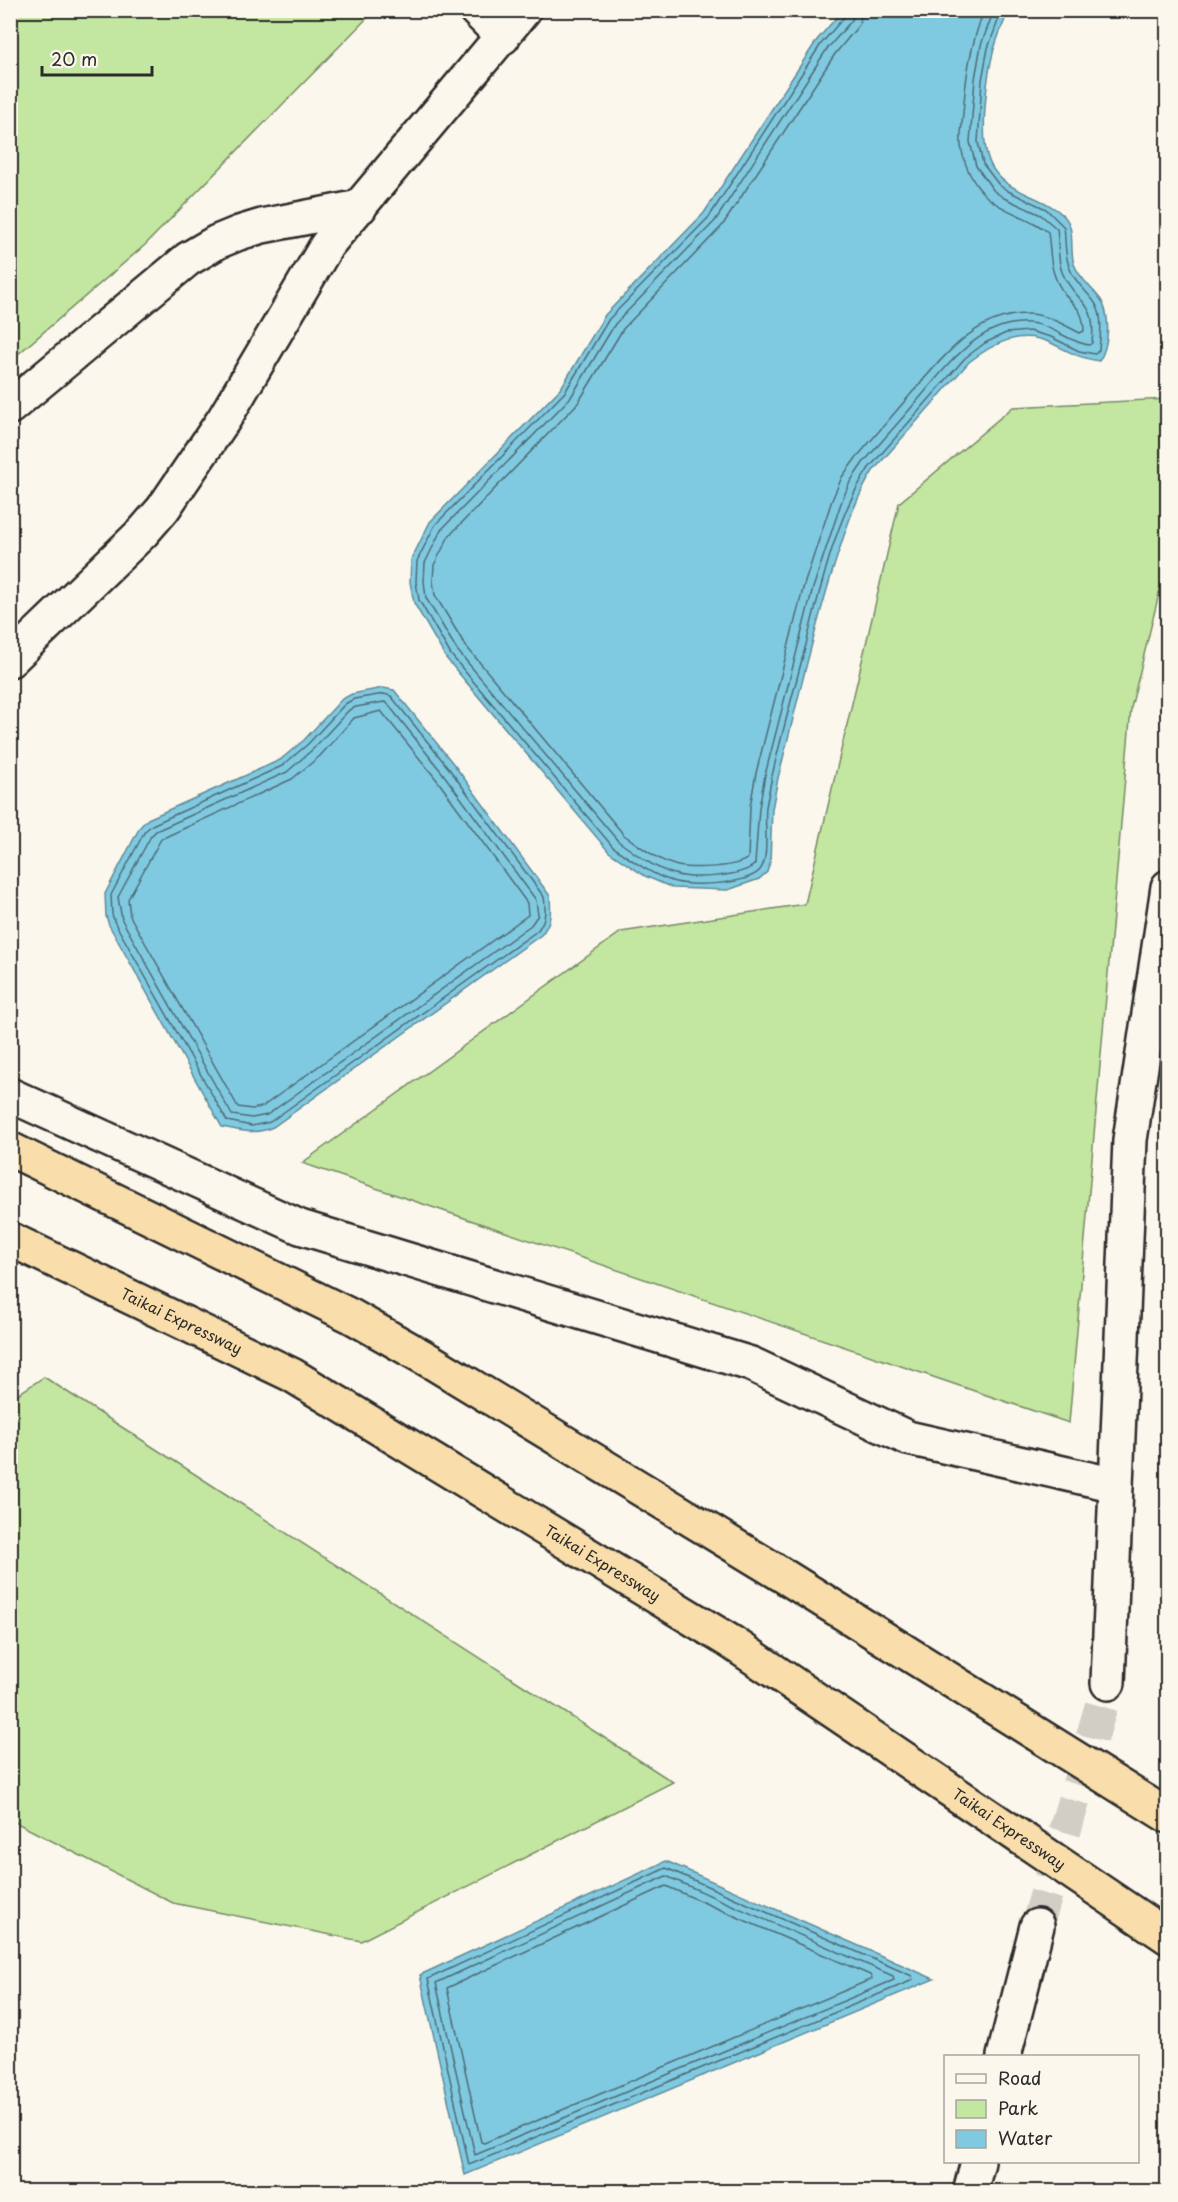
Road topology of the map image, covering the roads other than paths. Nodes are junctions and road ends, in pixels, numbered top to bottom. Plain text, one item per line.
1 (476, 10) edge
2 (524, 10) edge
3 (503, 37) junction
4 (360, 207) junction
5 (10, 406) edge
6 (10, 660) edge
7 (1167, 887) edge
8 (10, 1095) edge
9 (10, 1149) edge
10 (10, 1239) edge
11 (1116, 1485) junction
12 (1108, 1683) tunnel mouth
13 (1167, 1816) edge
14 (1037, 1926) tunnel mouth
15 (1167, 1936) edge
16 (1004, 2055) edge
17 (978, 2163) edge
18 (970, 2192) edge

1 - 3 street
2 - 3 street
3 - 4 street
4 - 5 street
4 - 6 street
7 - 11 street
8 - 11 street
9 - 13 highway
10 - 15 highway, Taikai Expressway
11 - 12 street
14 - 16 street
17 - 18 street

